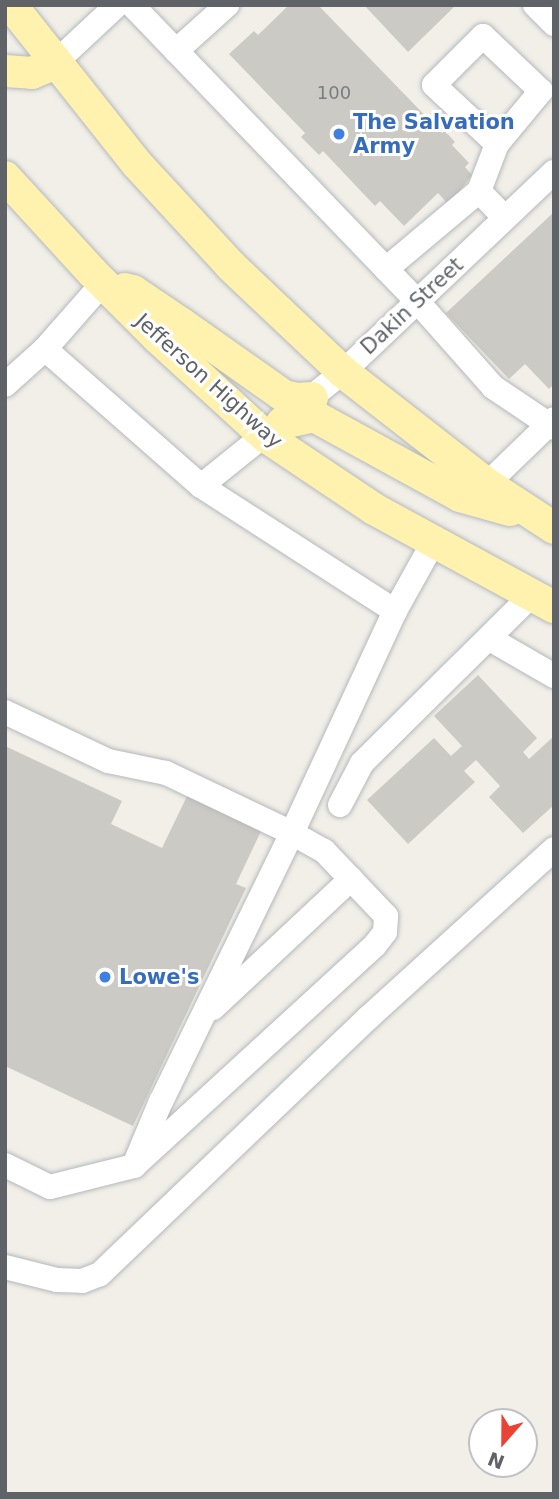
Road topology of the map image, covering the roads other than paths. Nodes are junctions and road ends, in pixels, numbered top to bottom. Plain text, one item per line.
1 (11, 5) edge
2 (117, 5) edge
3 (132, 5) edge
4 (227, 5) edge
5 (535, 5) edge
6 (554, 24) edge
7 (176, 51) junction
8 (55, 64) junction
9 (5, 71) edge
10 (497, 144) dead end
11 (554, 172) edge
12 (5, 177) edge
13 (479, 191) junction
14 (505, 218) junction
15 (386, 270) junction
16 (103, 283) junction
17 (417, 301) junction
18 (45, 349) junction
19 (343, 372) junction
20 (5, 385) edge
21 (312, 398) junction
22 (552, 424) edge
23 (274, 429) junction
24 (487, 484) junction
25 (201, 486) junction
26 (541, 521) edge
27 (433, 541) junction
28 (543, 601) edge
29 (395, 611) junction
30 (490, 639) junction
31 (554, 676) edge
32 (5, 712) edge
33 (340, 805) dead end
34 (292, 833) junction
35 (554, 849) edge
36 (351, 879) junction
37 (201, 1019) junction
38 (5, 1165) edge
39 (134, 1166) junction
40 (5, 1266) edge

1 - 8 main road
2 - 8 street
3 - 7 street
4 - 7 street
5 - 6 street
7 - 15 street
8 - 9 main road
8 - 19 main road
10 - 13 street
11 - 14 street, Dakin Street
12 - 16 main road, Jefferson Highway
13 - 14 street
13 - 15 street
14 - 17 street, Dakin Street
15 - 17 street
16 - 18 street
16 - 21 main road
16 - 23 main road, Jefferson Highway
17 - 19 street, Dakin Street
17 - 22 street
18 - 20 street
18 - 25 street
19 - 21 street, Dakin Street
19 - 24 main road
21 - 23 street, Dakin Street
22 - 24 street
23 - 25 street, Dakin Street
23 - 26 main road
23 - 27 main road, Jefferson Highway
24 - 26 main road
25 - 29 street
27 - 28 main road, Jefferson Highway
27 - 29 street
28 - 30 street
29 - 34 street
30 - 31 street
30 - 33 street
32 - 34 street
34 - 36 street
34 - 37 street
35 - 40 street
36 - 37 street
36 - 39 street
37 - 39 street
38 - 39 street

